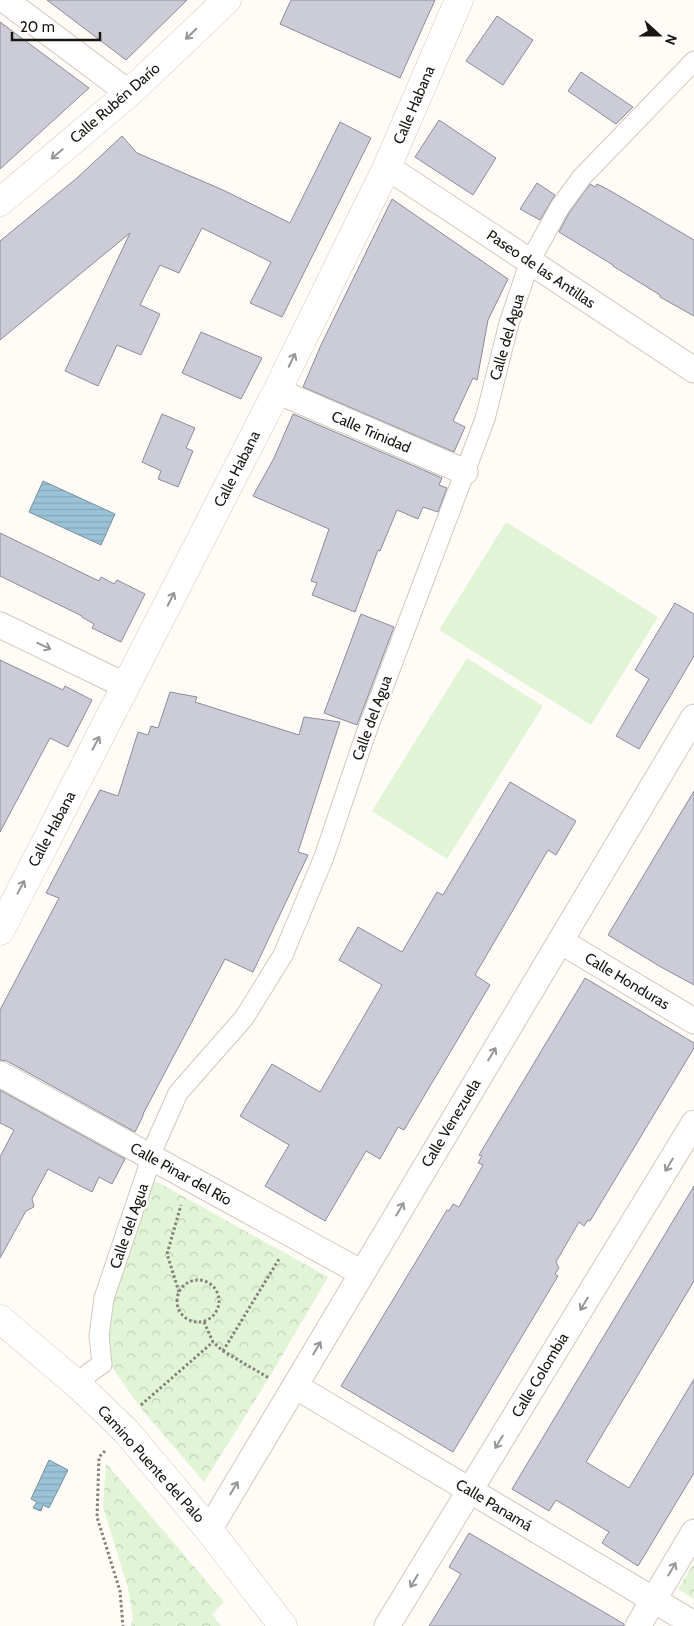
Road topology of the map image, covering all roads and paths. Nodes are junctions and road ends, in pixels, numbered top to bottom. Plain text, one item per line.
1 (5, 0) edge
2 (226, 0) edge
3 (459, 0) edge
4 (694, 62) edge
5 (129, 94) junction
6 (387, 167) junction
7 (0, 202) edge
8 (530, 261) junction
9 (694, 370) edge
10 (277, 391) junction
11 (465, 472) junction
12 (0, 625) edge
13 (126, 686) junction
14 (694, 717) edge
15 (0, 931) edge
16 (560, 941) junction
17 (694, 1021) edge
18 (0, 1074) edge
19 (694, 1124) edge
20 (150, 1156) junction
21 (183, 1197) dead end
22 (283, 1253) dead end
23 (362, 1273) junction
24 (179, 1292) junction
25 (0, 1319) edge
26 (204, 1322) junction
27 (213, 1342) junction
28 (223, 1350) junction
29 (269, 1378) dead end
30 (79, 1386) junction
31 (295, 1386) junction
32 (139, 1406) dead end
33 (126, 1431) junction
34 (469, 1490) junction
35 (209, 1530) junction
36 (694, 1532) edge
37 (654, 1600) junction
38 (694, 1624) edge
39 (124, 1626) edge
40 (283, 1626) edge
41 (386, 1626) edge
42 (638, 1626) edge

1 - 5 street
2 -> 5 street, Calle Rubén Darío
3 - 6 street, Calle Habana
4 - 8 street, Calle del Agua
5 -> 7 street, Calle Rubén Darío
6 - 8 street, Paseo de las Antillas
10 -> 6 street, Calle Habana
8 - 9 street, Paseo de las Antillas
8 - 11 street, Calle del Agua
10 - 11 street, Calle Trinidad
13 -> 10 street, Calle Habana
11 - 20 street, Calle del Agua
12 -> 13 street
15 -> 13 street, Calle Habana
14 - 16 street, Calle Venezuela
16 - 17 street, Calle Honduras
23 -> 16 street, Calle Venezuela
18 - 20 street, Calle Pinar del Río
19 -> 34 street, Calle Colombia
20 - 23 street, Calle Pinar del Río
20 - 30 street, Calle del Agua
21 - 24 path
22 - 28 path
31 -> 23 street, Calle Venezuela
24 - 26 path
24 - 26 path
25 - 30 street, Camino Puente del Palo
26 - 27 path
27 - 28 path
27 - 32 path
28 - 29 path
30 - 33 street, Camino Puente del Palo
31 - 34 street, Calle Panamá
35 -> 31 street, Calle Venezuela
33 - 35 street, Camino Puente del Palo
33 - 39 path
34 - 37 street, Calle Panamá
34 -> 41 street, Calle Colombia
35 - 40 street, Camino Puente del Palo
37 -> 36 street
37 - 38 street, Calle Panamá
37 - 42 street

